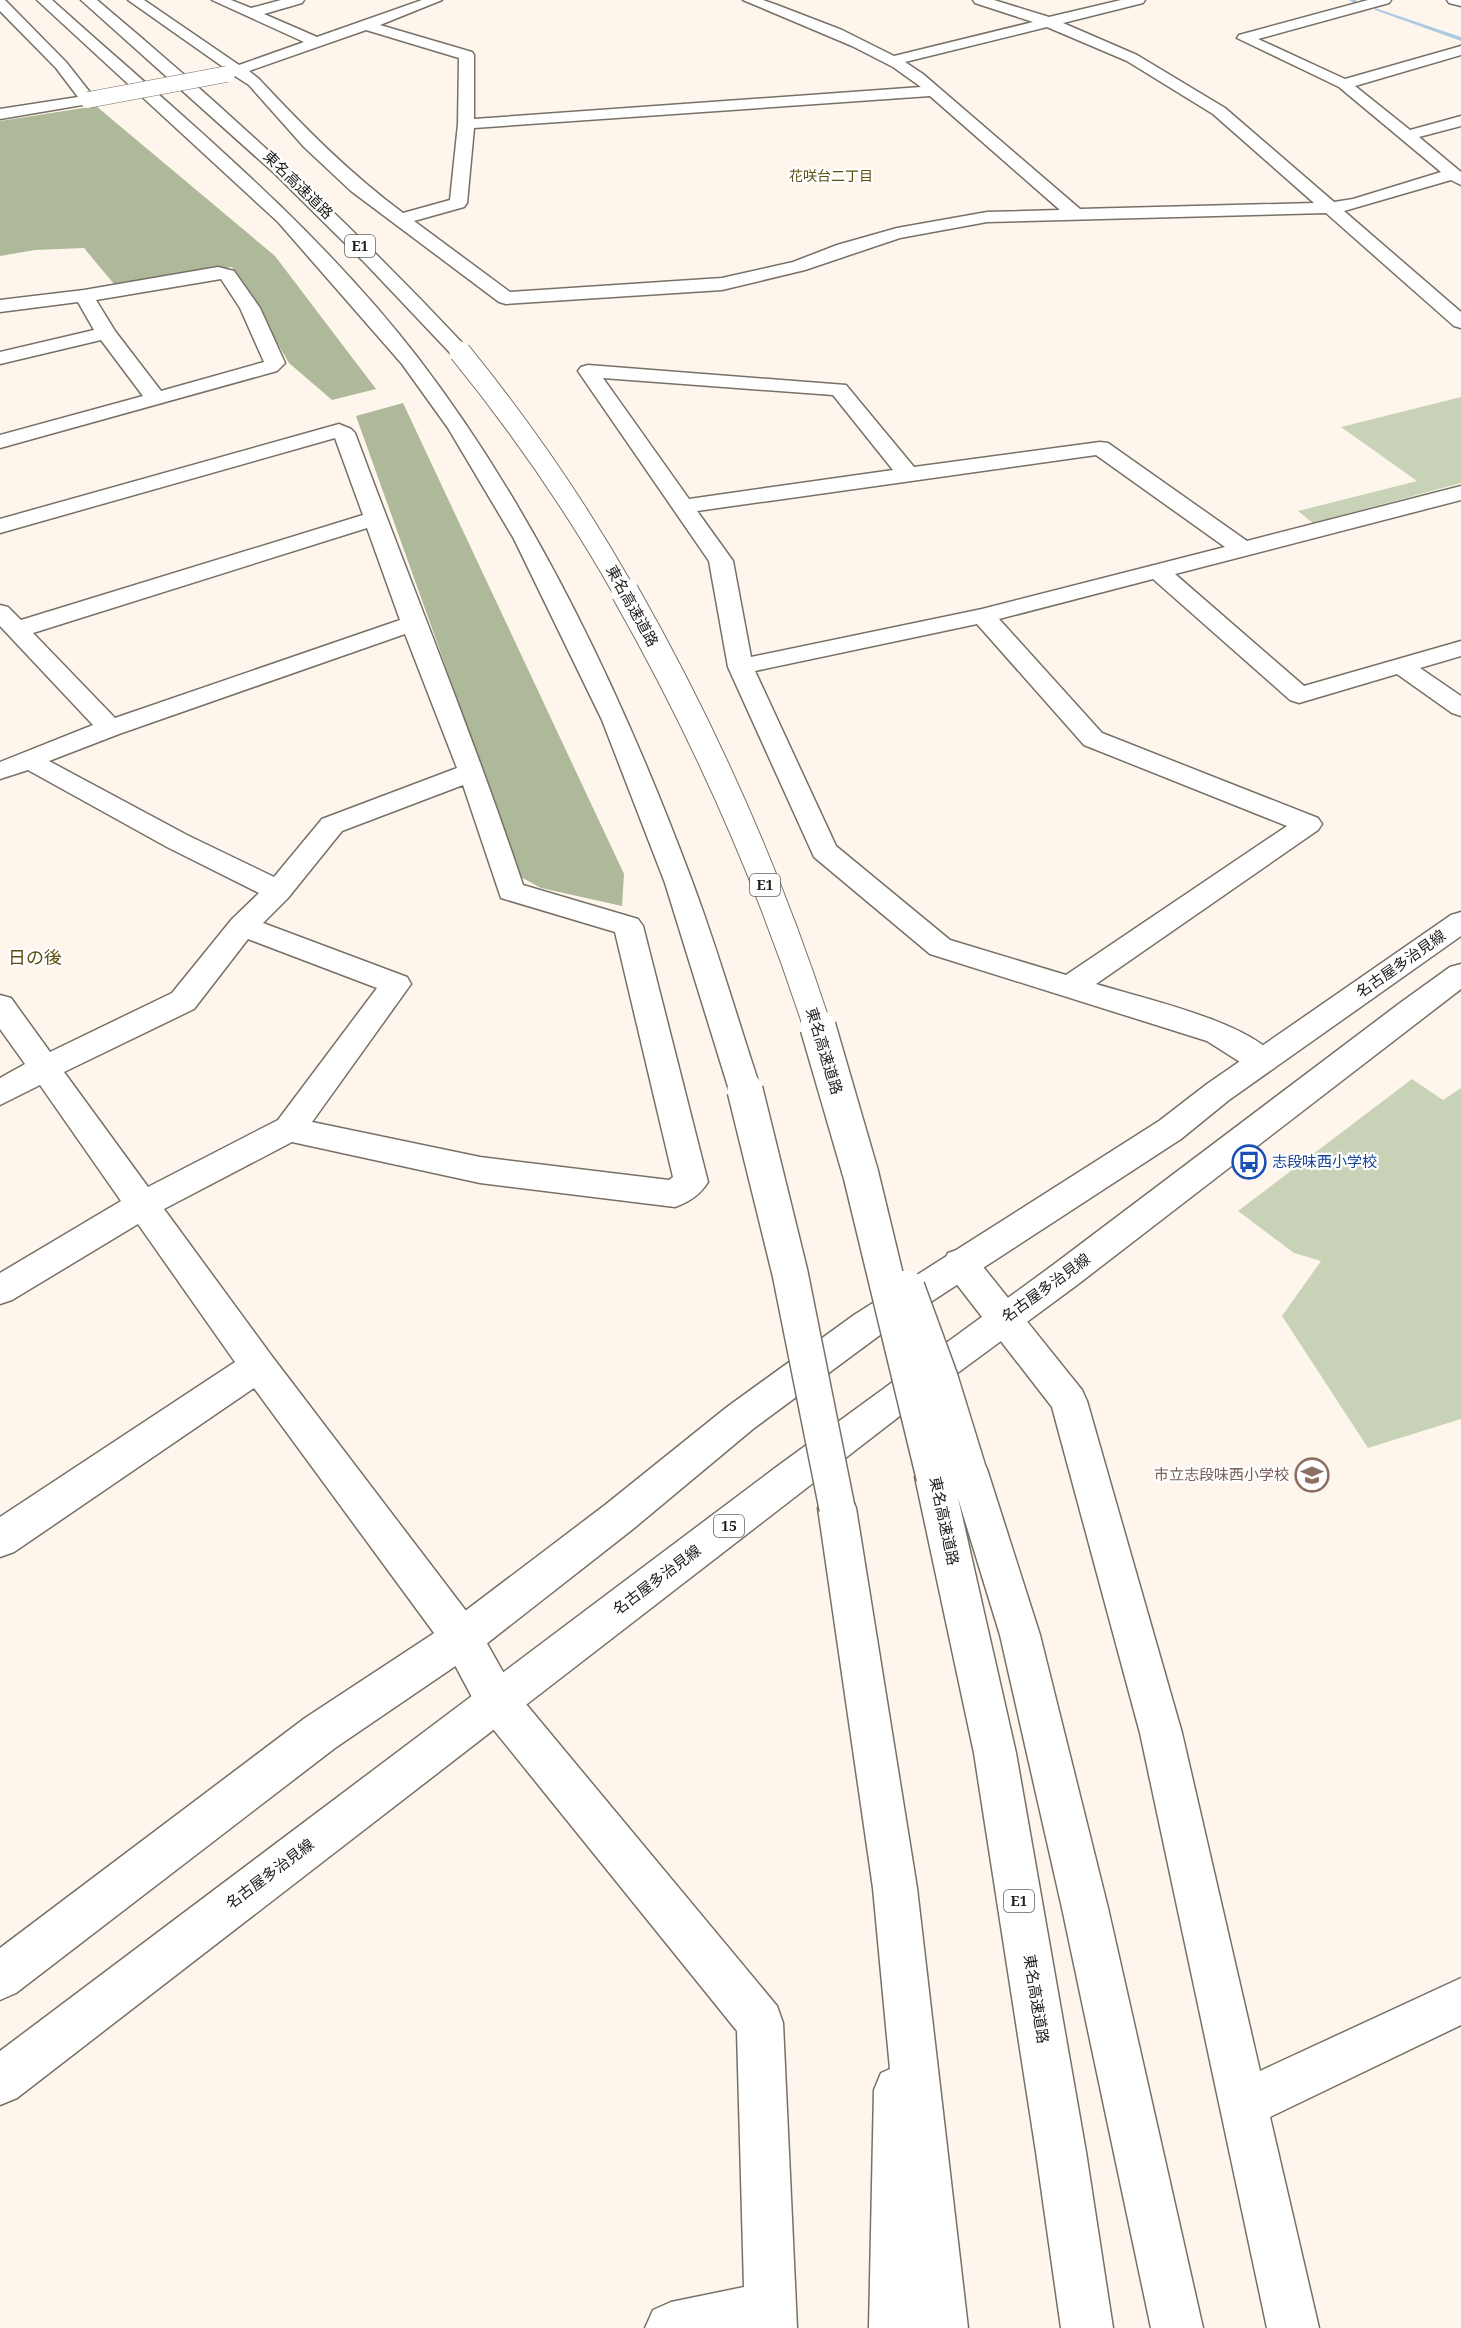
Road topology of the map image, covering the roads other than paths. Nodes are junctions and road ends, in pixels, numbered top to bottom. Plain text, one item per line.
1 (44, 0) edge
2 (88, 0) edge
3 (135, 0) edge
4 (219, 0) edge
5 (297, 0) edge
6 (435, 0) edge
7 (750, 0) edge
8 (980, 0) edge
9 (1138, 0) edge
10 (1454, 0) edge
11 (1376, 1) edge
12 (1461, 2) edge
13 (0, 3) edge
14 (250, 13) junction
15 (1049, 22) junction
16 (362, 24) junction
17 (314, 42) junction
18 (1461, 50) edge
19 (894, 60) junction
20 (231, 72) junction
21 (1344, 84) junction
22 (934, 91) junction
23 (88, 100) junction
24 (0, 114) edge
25 (1461, 121) edge
26 (466, 124) junction
27 (1408, 135) junction
28 (1456, 177) edge
29 (1332, 208) junction
30 (1074, 213) junction
31 (399, 220) junction
32 (1461, 293) edge
33 (84, 296) junction
34 (1431, 296) junction
35 (0, 306) edge
36 (1461, 322) edge
37 (106, 333) junction
38 (0, 358) edge
39 (156, 399) junction
40 (0, 442) edge
41 (907, 473) junction
42 (1461, 493) edge
43 (1437, 499) junction
44 (685, 506) junction
45 (1461, 516) edge
46 (377, 518) junction
47 (0, 526) edge
48 (1243, 549) junction
49 (1158, 571) junction
50 (983, 616) junction
51 (8, 621) edge
52 (412, 623) junction
53 (1461, 648) edge
54 (740, 667) junction
55 (1403, 667) junction
56 (1461, 708) edge
57 (110, 729) junction
58 (31, 758) junction
59 (0, 771) edge
60 (472, 772) junction
61 (278, 891) junction
62 (1461, 922) edge
63 (242, 926) junction
64 (1461, 974) edge
65 (1070, 988) junction
66 (0, 1006) edge
67 (1262, 1062) junction
68 (44, 1068) junction
69 (0, 1093) edge
70 (289, 1129) junction
71 (144, 1204) junction
72 (960, 1263) junction
73 (0, 1290) edge
74 (1004, 1319) junction
75 (258, 1366) junction
76 (951, 1473) junction
77 (0, 1539) edge
78 (462, 1638) junction
79 (496, 1700) junction
80 (895, 1888) junction
81 (0, 1977) edge
82 (1461, 2001) edge
83 (0, 2081) edge
84 (1242, 2105) junction
85 (771, 2318) edge
86 (671, 2328) edge
87 (895, 2328) edge
88 (942, 2328) edge
89 (1087, 2328) edge
90 (1177, 2328) edge
91 (1293, 2328) edge

1 - 80 main road, E1, bridge
2 - 76 main road, 東名高速道路 / E1, bridge
3 - 20 main road
4 - 14 main road
5 - 14 main road
6 - 16 main road
7 - 19 main road
8 - 15 main road
9 - 15 main road
10 - 12 main road
11 - 21 main road
13 - 23 main road
14 - 17 main road
15 - 19 main road
15 - 29 main road
16 - 17 main road
16 - 26 main road
17 - 20 main road
18 - 21 main road
19 - 22 main road
20 - 23 main road, bridge
20 - 31 main road
21 - 27 main road
22 - 26 main road
22 - 30 main road
23 - 24 main road
25 - 27 main road
26 - 31 main road
27 - 28 main road
28 - 29 main road
29 - 30 main road
29 - 34 main road
30 - 31 main road
32 - 34 main road
33 - 35 main road
33 - 37 main road
33 - 39 main road
34 - 36 main road
37 - 38 main road
37 - 39 main road
39 - 40 main road
41 - 44 main road
41 - 44 main road
41 - 48 main road
42 - 43 main road
43 - 45 main road
43 - 48 main road
44 - 54 main road
46 - 47 main road
46 - 51 main road
46 - 52 main road
48 - 49 main road
49 - 50 main road
49 - 55 main road
50 - 54 main road
50 - 65 main road
51 - 57 main road
52 - 57 main road
52 - 60 main road
53 - 55 main road
54 - 65 main road
55 - 56 main road
57 - 58 main road
58 - 59 main road
58 - 61 main road
60 - 61 main road
60 - 70 main road
61 - 63 main road
62 - 67 main road, 名古屋多治見線
63 - 68 main road
63 - 70 main road
64 - 74 main road, 名古屋多治見線 / 15
65 - 67 main road
66 - 68 main road
67 - 72 main road, 名古屋多治見線
68 - 69 main road
68 - 71 main road
70 - 71 main road
71 - 73 main road
71 - 75 main road
72 - 74 main road
72 - 78 main road, 名古屋多治見線
74 - 79 main road, 名古屋多治見線 / 15
74 - 84 main road
75 - 77 main road
75 - 78 main road
76 - 89 main road, 東名高速道路 / E1
76 - 90 main road
78 - 79 main road
78 - 81 main road, 名古屋多治見線
79 - 83 main road, 名古屋多治見線 / 15
79 - 85 main road
80 - 87 main road
80 - 88 main road, E1
82 - 84 main road
84 - 91 main road
85 - 86 main road

